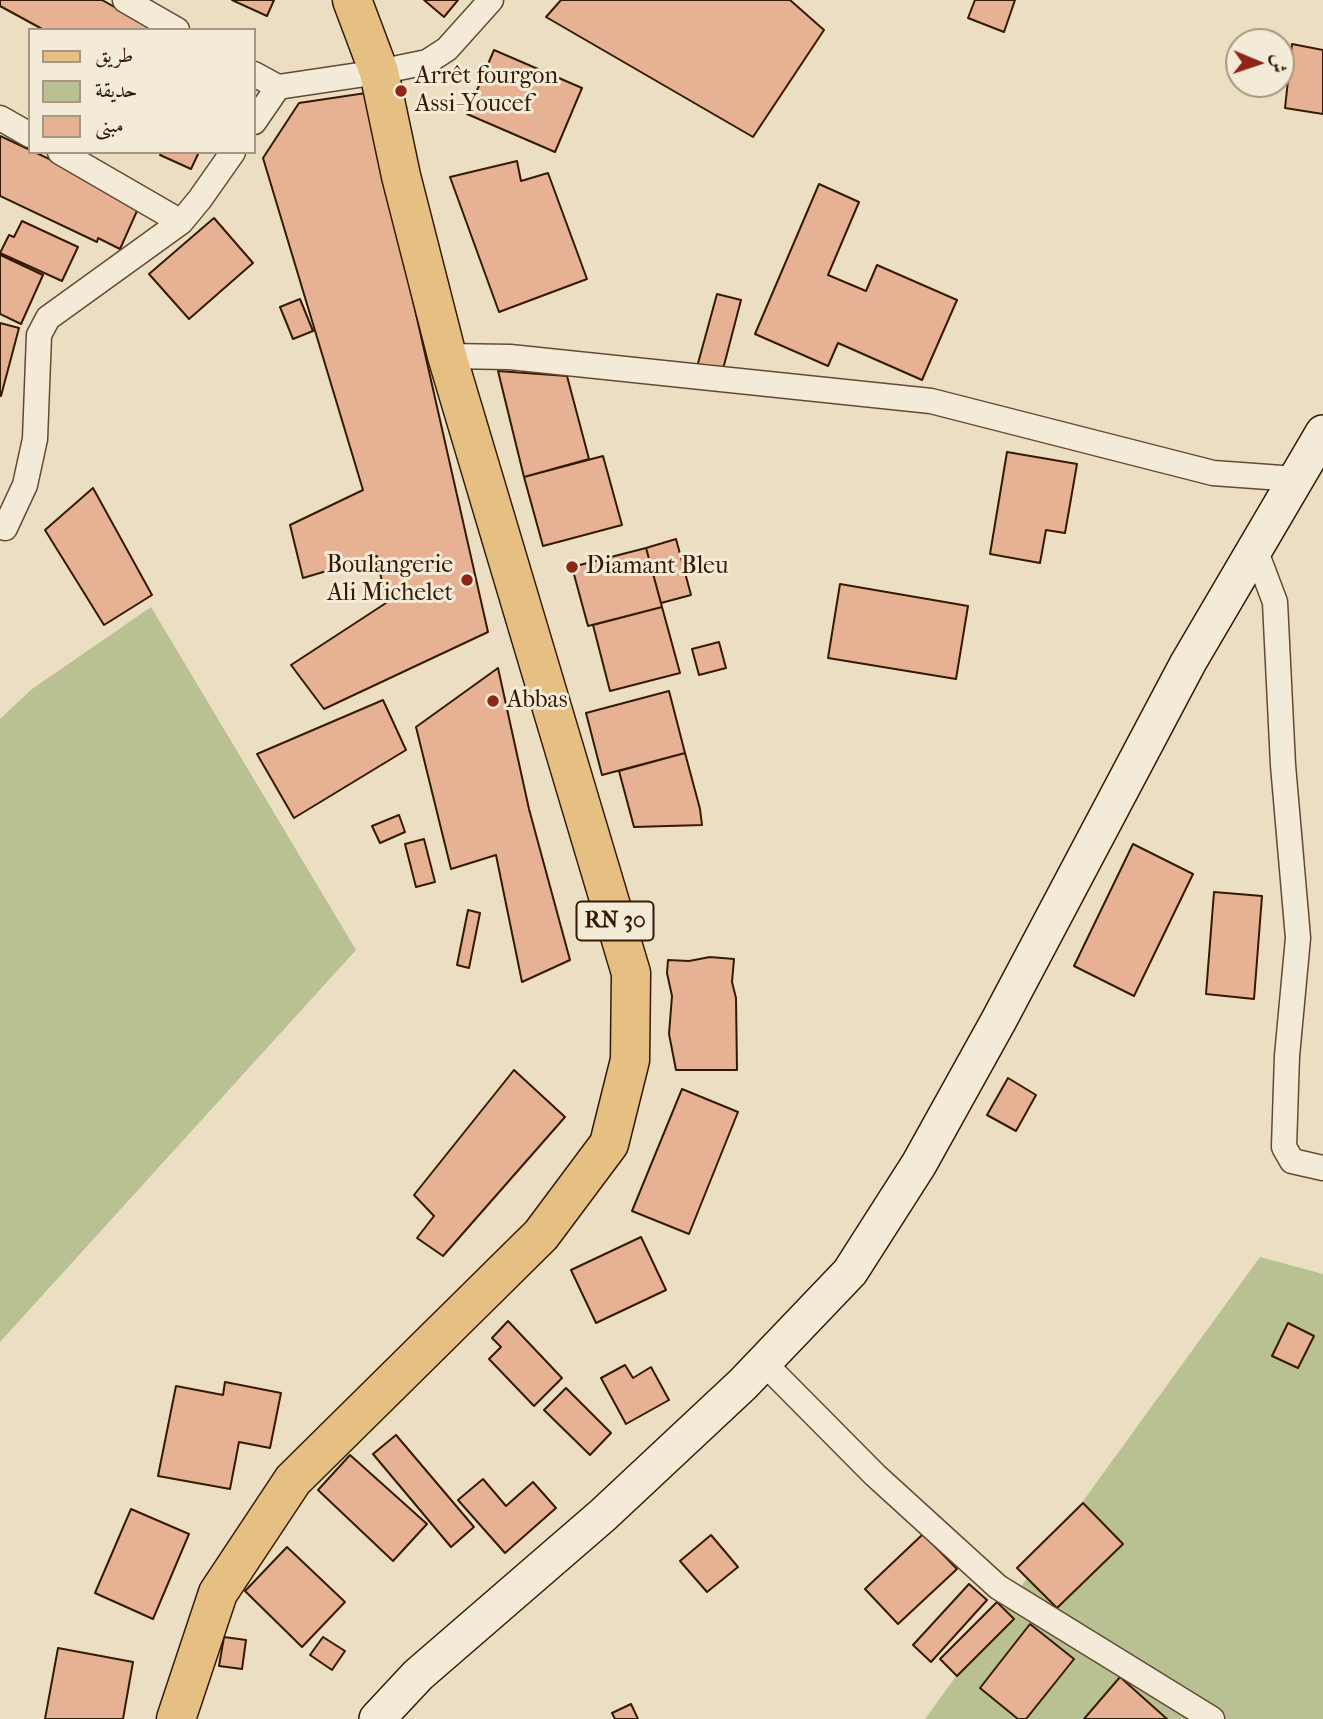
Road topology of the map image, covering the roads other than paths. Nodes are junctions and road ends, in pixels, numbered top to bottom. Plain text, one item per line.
1 (125, 0) edge
2 (352, 0) edge
3 (491, 0) edge
4 (174, 28) edge
5 (379, 72) junction
6 (256, 75) edge
7 (278, 88) junction
8 (0, 118) edge
9 (256, 119) edge
10 (28, 134) edge
11 (63, 154) edge
12 (232, 154) edge
13 (181, 222) junction
14 (447, 356) junction
15 (1323, 433) edge
16 (1296, 479) junction
17 (2, 531) edge
18 (1255, 549) junction
19 (1323, 1168) edge
20 (763, 1362) junction
21 (176, 1719) edge
22 (377, 1719) edge
23 (1212, 1719) edge

1 - 4 street
2 - 5 main road, RN 30
3 - 5 street
5 - 7 street
5 - 14 main road, RN 30
6 - 7 street
7 - 9 street
8 - 10 street
11 - 13 street
12 - 13 street
13 - 17 street
14 - 16 street
14 - 21 main road, RN 30
15 - 16 main road
16 - 18 main road
18 - 19 street
18 - 20 main road
20 - 22 main road
20 - 23 street

